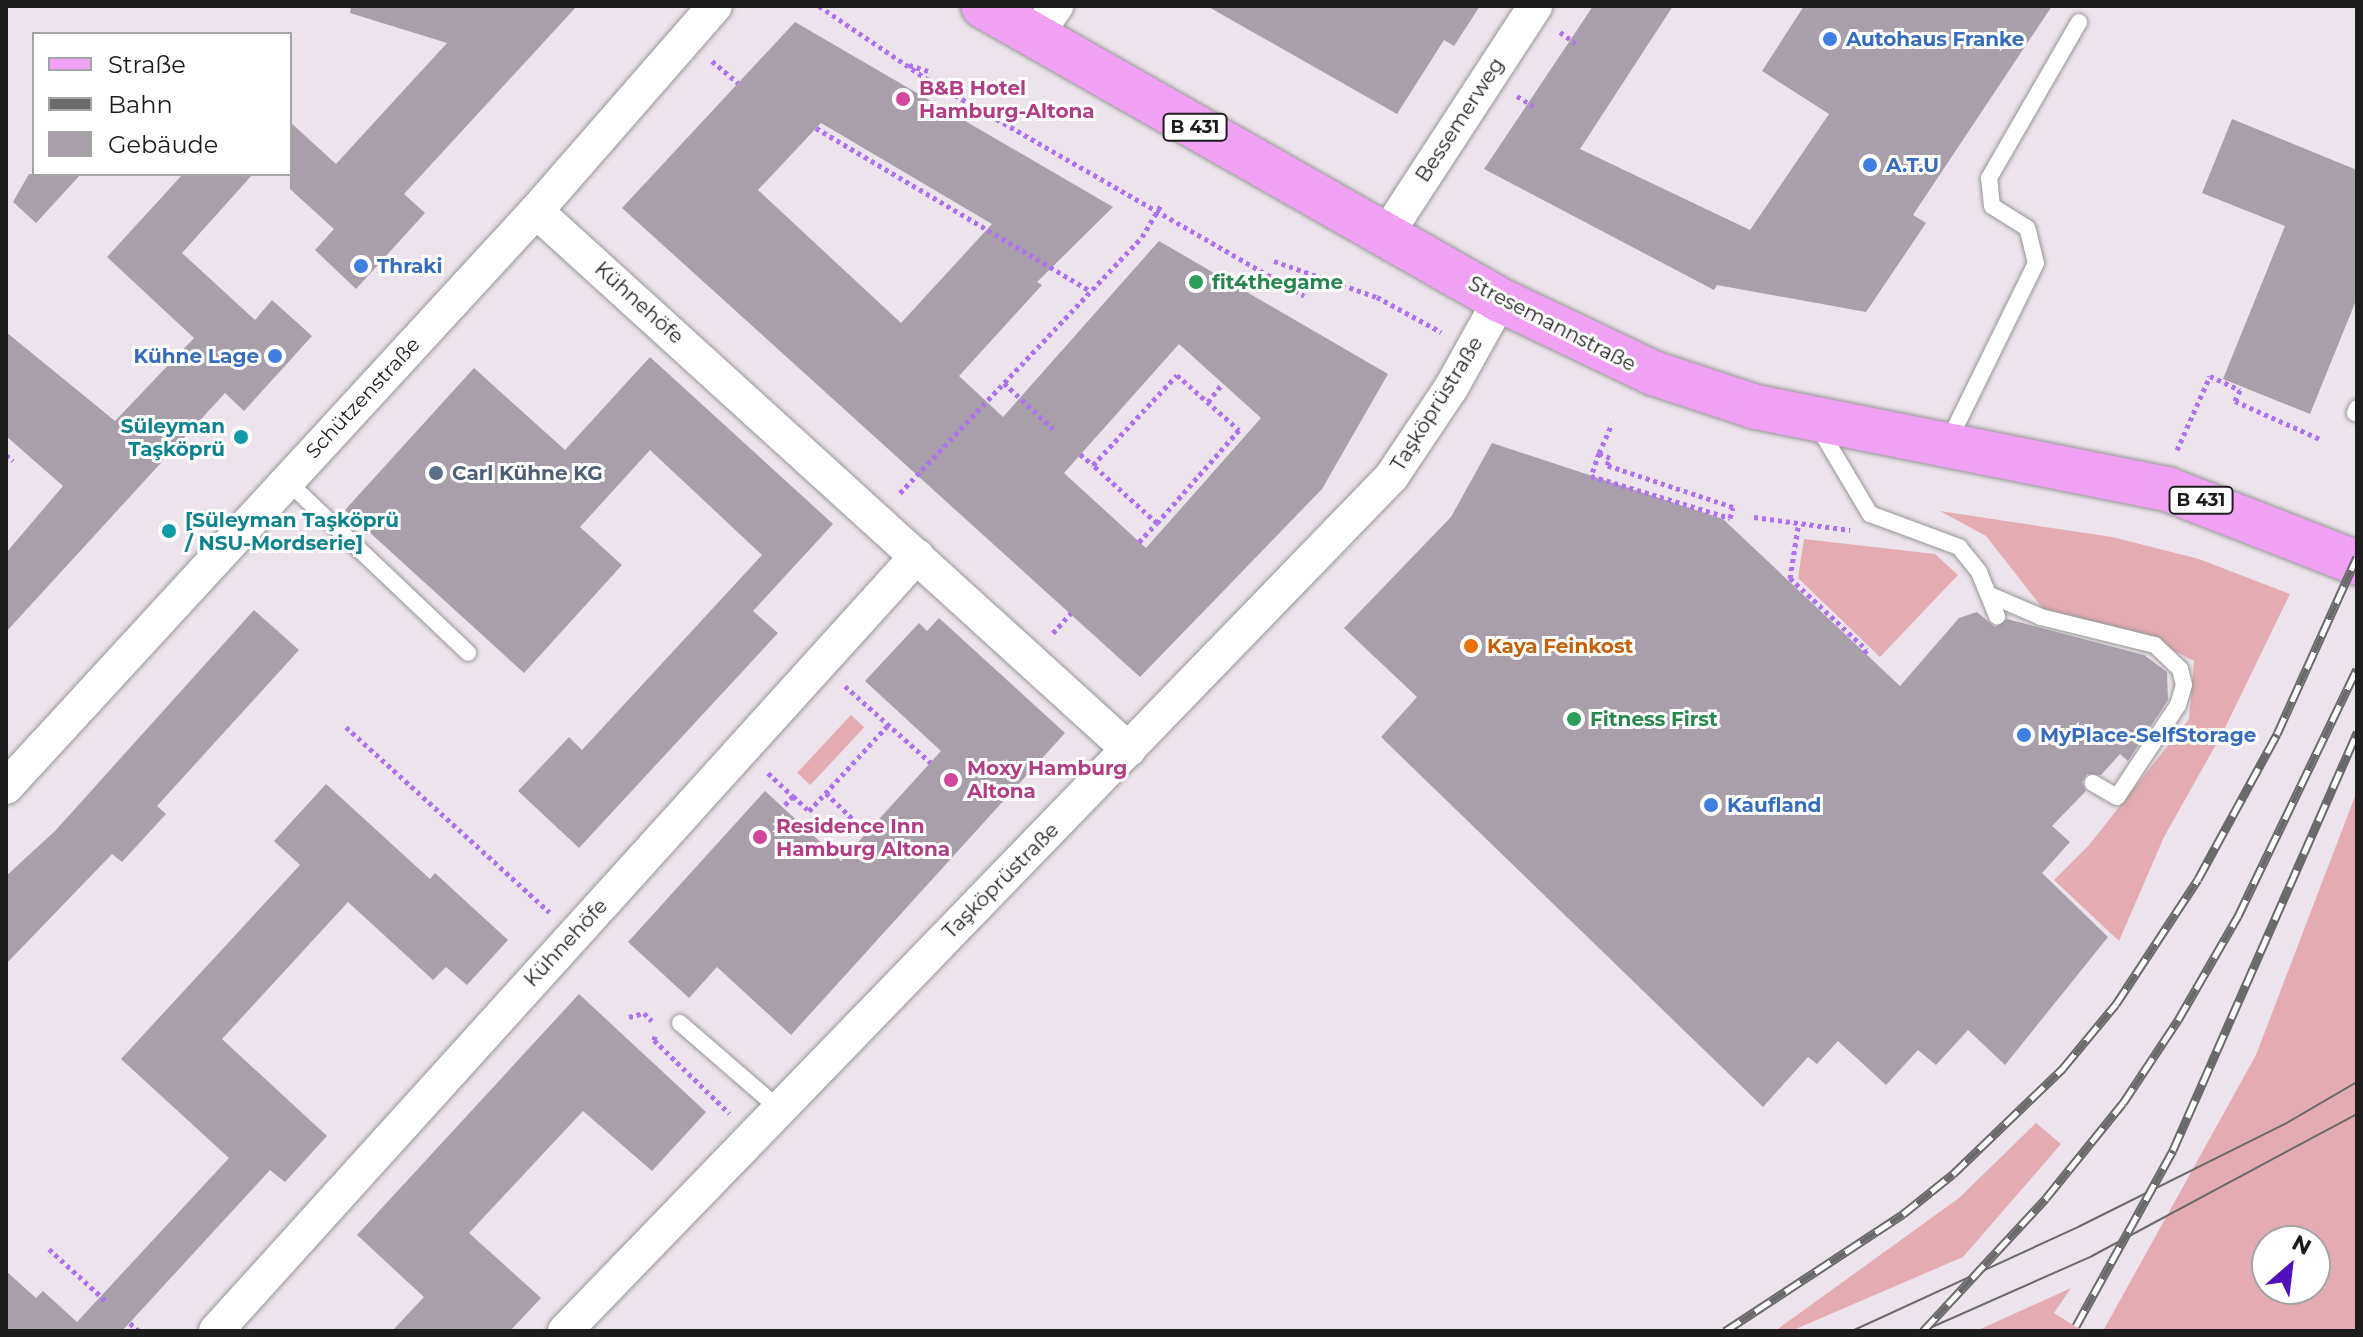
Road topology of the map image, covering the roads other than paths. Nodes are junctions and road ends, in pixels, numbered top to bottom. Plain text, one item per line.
1 (715, 6) edge
2 (983, 6) edge
3 (1546, 18) edge
4 (1046, 21) edge
5 (2079, 22) dead end
6 (536, 211) junction
7 (1386, 235) junction
8 (1500, 300) junction
9 (1814, 420) junction
10 (1947, 443) junction
11 (286, 480) junction
12 (917, 556) junction
13 (2357, 563) edge
14 (1990, 595) junction
15 (1997, 616) dead end
16 (468, 653) dead end
17 (1129, 750) junction
18 (2093, 783) dead end
19 (6, 787) edge
20 (680, 1023) dead end
21 (778, 1108) junction
22 (216, 1331) edge
23 (565, 1331) edge

1 - 6 street, Schützenstraße
2 - 4 main road, Stresemannstraße / B 431
3 - 7 street, Bessemerweg
4 - 7 main road, Stresemannstraße / B 431
5 - 10 lane
6 - 11 street, Schützenstraße
6 - 12 street, Kühnehöfe
7 - 8 main road, Stresemannstraße / B 431
8 - 9 main road, Stresemannstraße / B 431
8 - 17 street, Taşköprüstraße
9 - 10 main road, Stresemannstraße / B 431
9 - 14 lane
10 - 13 main road, Stresemannstraße / B 431
11 - 16 lane
11 - 19 street, Schützenstraße
12 - 17 street, Kühnehöfe
12 - 22 street, Kühnehöfe
14 - 15 lane
14 - 18 lane
17 - 21 street, Taşköprüstraße
20 - 21 lane
21 - 23 street, Taşköprüstraße

